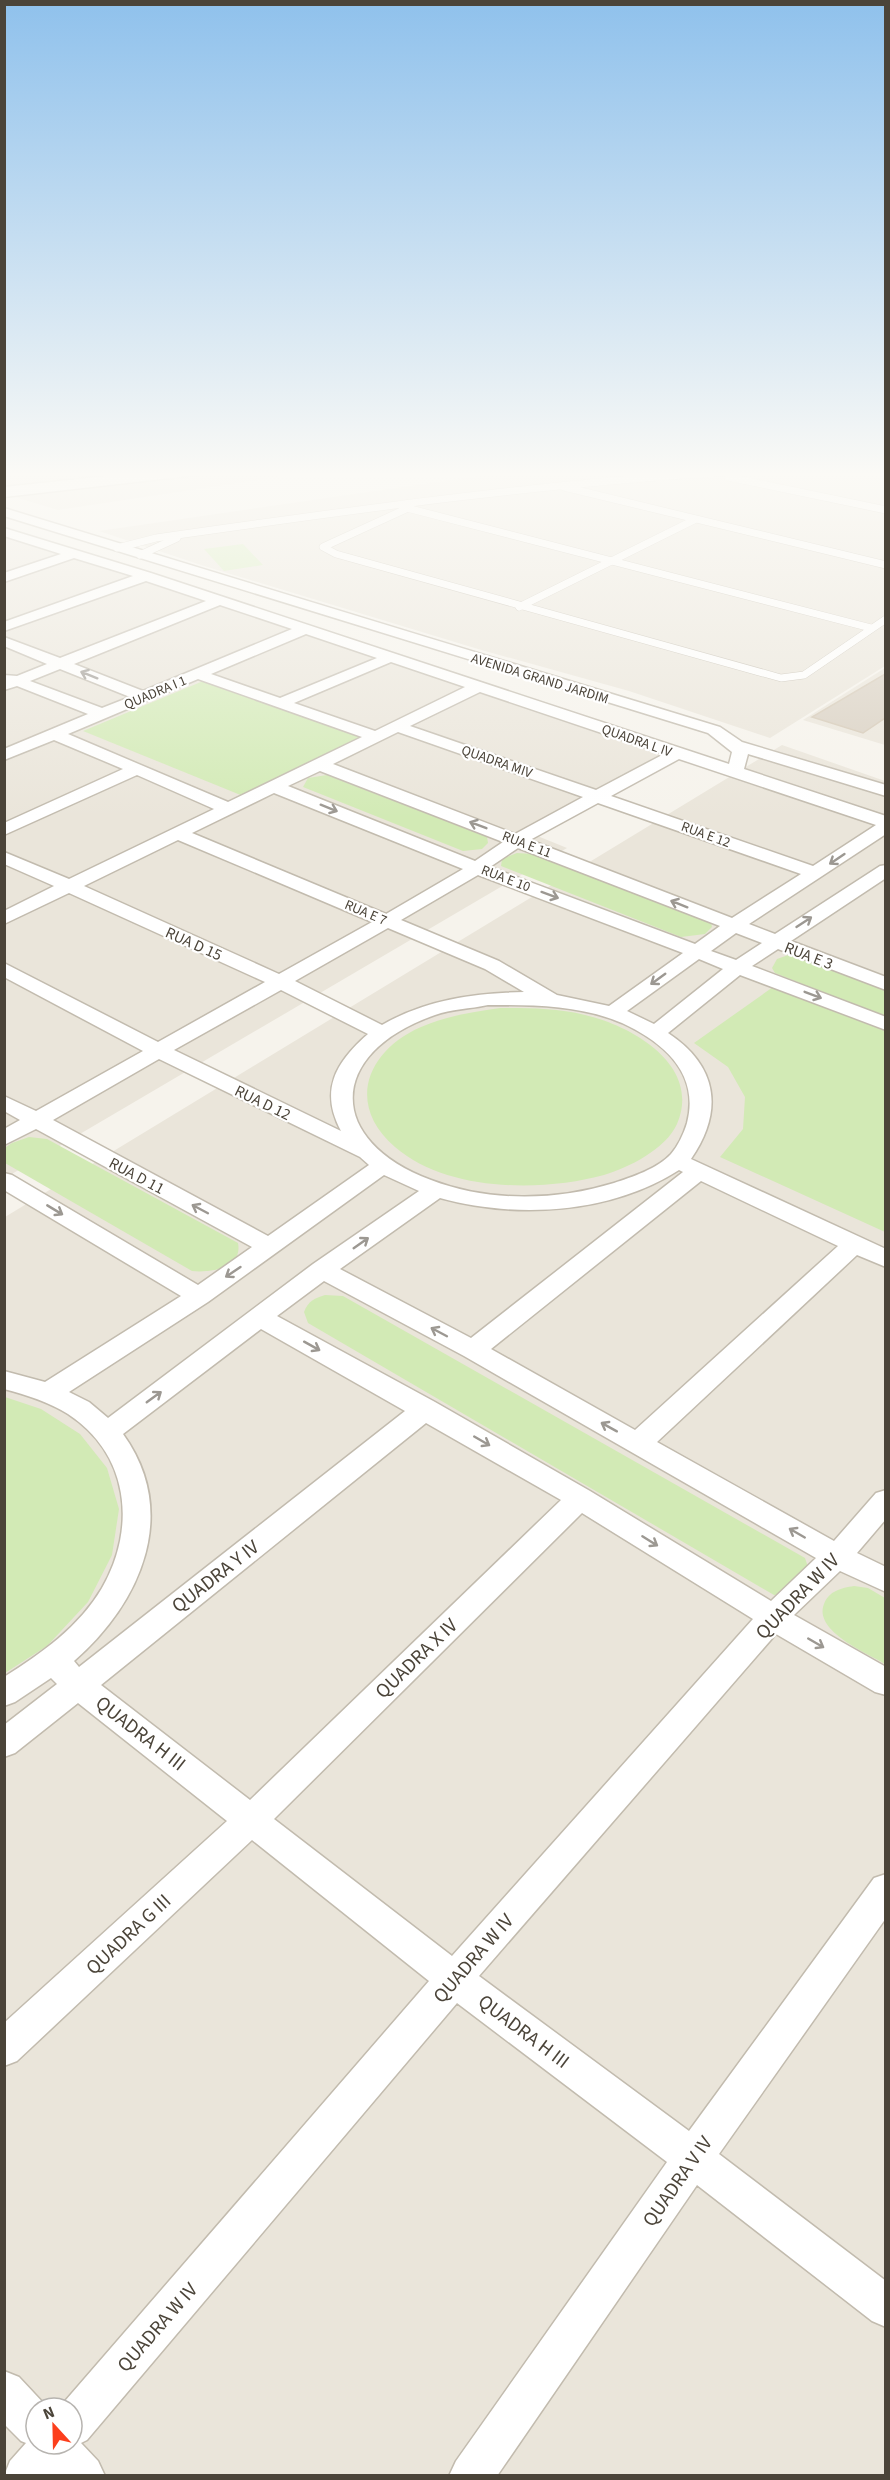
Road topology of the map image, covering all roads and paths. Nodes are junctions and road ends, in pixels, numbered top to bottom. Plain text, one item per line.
1 (116, 587) edge
2 (177, 587) edge
3 (245, 587) edge
4 (449, 587) edge
5 (560, 587) edge
6 (708, 587) edge
7 (218, 601) junction
8 (519, 607) junction
9 (885, 619) edge
10 (4, 627) edge
11 (871, 628) junction
12 (305, 629) junction
13 (4, 641) edge
14 (389, 658) junction
15 (60, 663) junction
16 (198, 674) junction
17 (9, 681) edge
18 (480, 687) junction
19 (144, 697) junction
20 (280, 703) junction
21 (102, 714) junction
22 (398, 727) junction
23 (54, 734) junction
24 (376, 737) junction
25 (736, 745) junction
26 (677, 753) junction
27 (4, 755) edge
28 (320, 765) junction
29 (137, 769) junction
30 (735, 772) junction
31 (275, 787) junction
32 (885, 791) edge
33 (597, 795) junction
34 (229, 809) junction
35 (885, 824) edge
36 (4, 830) edge
37 (178, 834) junction
38 (517, 840) junction
39 (4, 857) edge
40 (477, 867) junction
41 (885, 870) edge
42 (816, 873) junction
43 (68, 887) junction
44 (4, 918) edge
45 (387, 921) junction
46 (733, 926) junction
47 (774, 942) junction
48 (698, 950) junction
49 (738, 967) junction
50 (4, 969) edge
51 (281, 982) junction
52 (885, 984) edge
53 (550, 999) junction
54 (612, 1012) junction
55 (885, 1024) edge
56 (382, 1033) junction
57 (655, 1033) junction
58 (159, 1051) junction
59 (4, 1102) edge
60 (36, 1120) junction
61 (4, 1138) edge
62 (376, 1159) junction
63 (688, 1166) junction
64 (4, 1180) edge
65 (436, 1190) junction
66 (854, 1244) junction
67 (270, 1247) junction
68 (885, 1259) edge
69 (322, 1270) junction
70 (199, 1296) junction
71 (261, 1318) junction
72 (473, 1350) junction
73 (4, 1380) edge
74 (49, 1392) junction
75 (426, 1410) junction
76 (107, 1432) junction
77 (638, 1443) junction
78 (580, 1498) junction
79 (885, 1500) edge
80 (837, 1556) junction
81 (885, 1581) edge
82 (773, 1617) junction
83 (54, 1661) junction
84 (885, 1683) edge
85 (78, 1685) junction
86 (4, 1693) edge
87 (4, 1744) edge
88 (252, 1819) junction
89 (885, 1889) edge
90 (454, 1979) junction
91 (4, 2048) edge
92 (693, 2158) junction
93 (885, 2307) edge
94 (4, 2392) edge
95 (24, 2411) edge
96 (84, 2414) edge
97 (45, 2456) edge
98 (25, 2475) edge
99 (471, 2475) edge

1 - 10 street
2 - 7 street, QUADRA L IV
3 - 25 street, AVENIDA GRAND JARDIM
4 - 8 lane
5 - 8 lane
6 - 11 lane
7 - 12 street, QUADRA L IV
7 - 15 street
8 - 11 lane
9 - 11 lane
12 - 14 street, QUADRA L IV
12 - 16 street, QUADRA I 1
13 - 15 street
14 - 18 street, QUADRA L IV
14 - 20 street
15 - 17 street
19 -> 15 street
16 - 19 street, QUADRA I 1
16 - 20 street
17 - 21 street
18 - 22 street
18 - 26 street, QUADRA L IV
19 - 21 street, QUADRA I 1
20 - 24 street
21 - 23 street, QUADRA I 1
22 - 24 street
22 - 33 street, QUADRA MIV
23 - 27 street, QUADRA I 1
23 - 29 street
24 - 28 street
25 - 30 street
25 - 32 street, AVENIDA GRAND JARDIM
26 - 30 street, QUADRA L IV
26 - 33 street
28 - 31 street
38 -> 28 street, RUA E 11
29 - 34 street
29 - 36 street
30 - 35 street, QUADRA L IV
31 - 34 street
31 -> 40 street, RUA E 10
33 - 38 street
33 - 42 street, RUA E 12
34 - 37 street
35 -> 42 street
37 - 43 street
37 - 45 street, RUA E 7
38 - 40 street
46 -> 38 street, RUA E 11
39 - 43 street, RUA D 15
40 - 45 street
40 -> 48 street, RUA E 10
47 -> 41 street
42 - 46 street
43 - 44 street
43 - 51 street, RUA D 15
45 - 51 street
45 - 53 street, RUA E 7
46 - 47 street, RUA E 3
46 - 48 street
47 - 49 street
47 - 52 street, RUA E 3
48 - 49 street, RUA E 10
48 -> 54 street
49 -> 55 street, RUA E 10
49 - 57 street
50 - 58 street, RUA D 12
51 - 56 street, RUA D 15
51 - 58 street
53 - 54 street
53 - 56 street
54 - 57 street
56 - 62 street
57 - 63 street
58 - 60 street
58 - 62 street, RUA D 12
59 - 60 street, RUA D 11
60 - 61 street
67 -> 60 street, RUA D 11
62 - 65 street, RUA D 12
62 - 67 street
63 - 65 street, RUA D 12
63 - 66 street
63 - 72 street
64 -> 70 street
69 -> 65 street
66 - 68 street
66 - 77 street
67 -> 70 street
69 - 71 street
72 -> 69 street
70 - 74 street
71 -> 75 street
76 -> 71 street
77 -> 72 street
73 - 74 street
74 - 76 street
75 -> 78 street
75 - 85 street, QUADRA Y IV
76 - 83 street
80 -> 77 street
78 -> 82 street
78 - 88 street, QUADRA X IV
79 - 80 street, QUADRA W IV
80 - 81 street
80 - 82 street, QUADRA W IV
82 -> 84 street
82 - 90 street, QUADRA W IV
83 - 85 street, QUADRA H III
83 - 86 street
85 - 87 street, QUADRA Y IV
85 - 88 street, QUADRA H III
88 - 90 street, QUADRA H III
88 - 91 street, QUADRA G III
89 - 92 street, QUADRA V IV
90 - 92 street, QUADRA H III
90 - 96 street, QUADRA W IV
92 - 93 street, QUADRA H III
92 - 99 street, QUADRA V IV
94 - 95 street
97 - 98 street, QUADRA W IV

